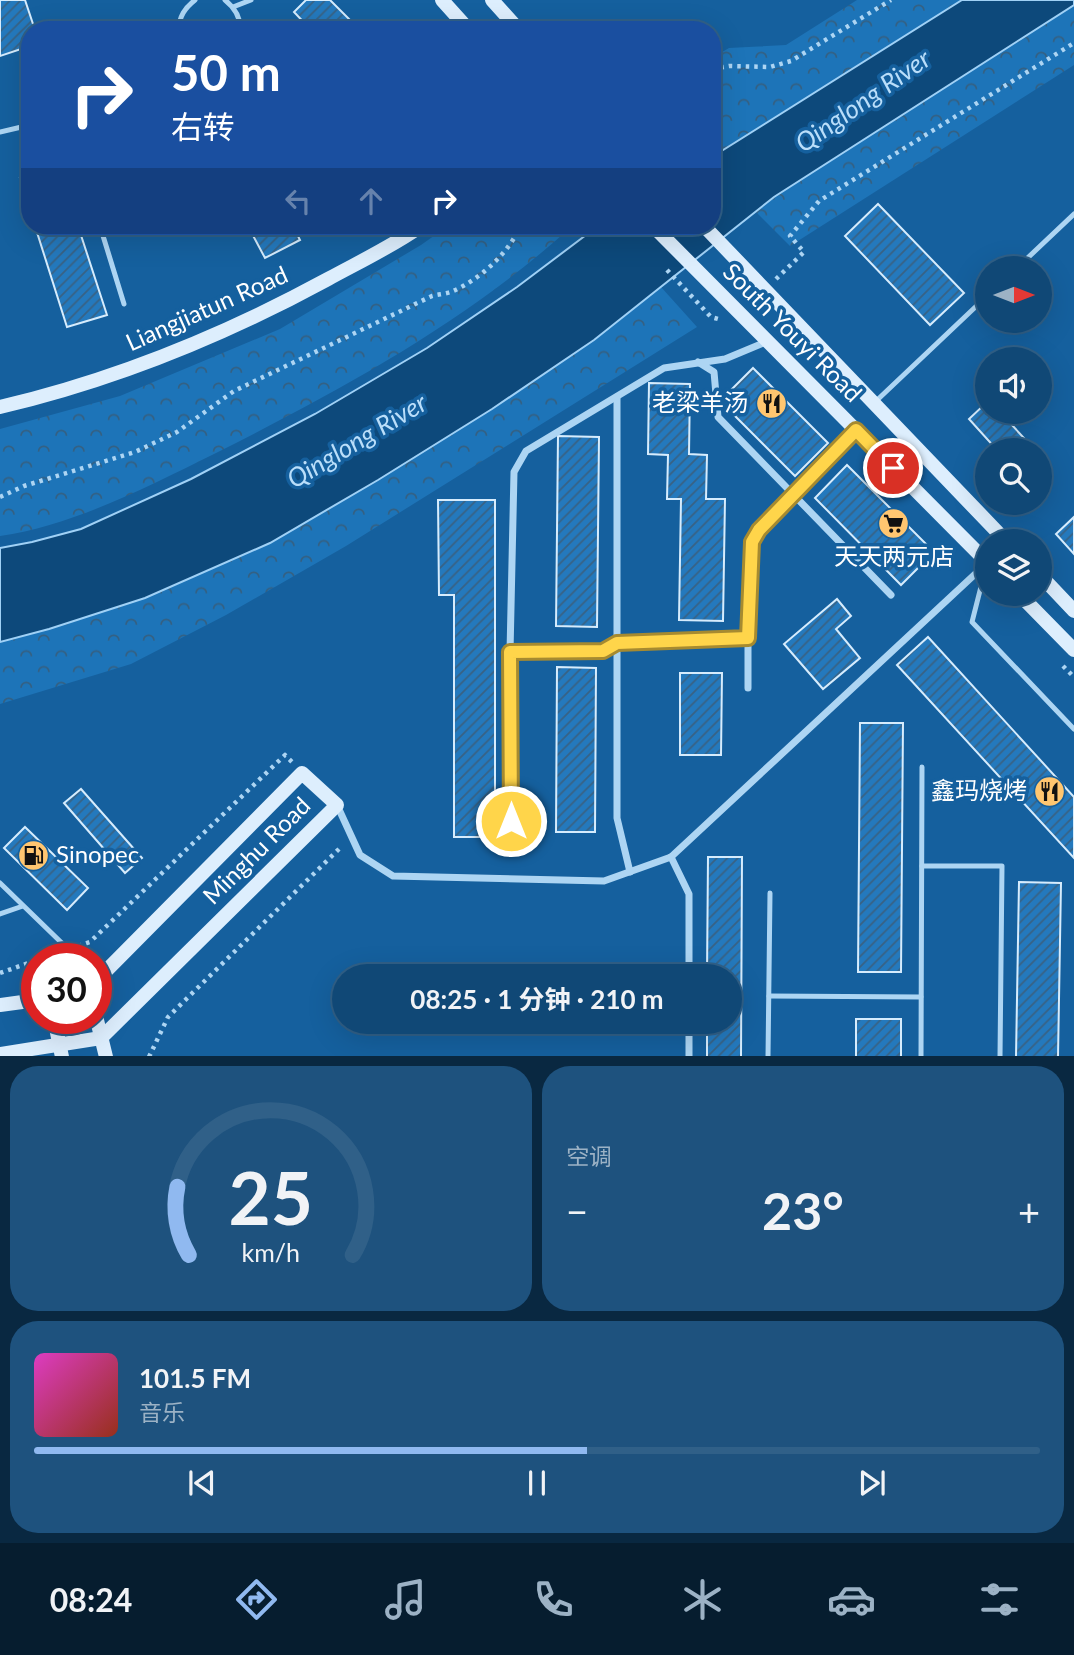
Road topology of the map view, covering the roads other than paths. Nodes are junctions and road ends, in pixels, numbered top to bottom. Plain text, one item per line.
1 (182, 0) edge
2 (195, 0) edge
3 (225, 0) edge
4 (251, 0) edge
5 (442, 0) edge
6 (492, 0) edge
7 (186, 7) junction
8 (233, 7) junction
9 (180, 21) edge
10 (239, 21) edge
11 (462, 21) edge
12 (511, 21) edge
13 (21, 127) edge
14 (0, 132) edge
15 (1074, 214) edge
16 (103, 235) edge
17 (405, 235) edge
18 (662, 235) edge
19 (713, 235) edge
20 (1030, 256) edge
21 (124, 304) dead end
22 (975, 307) edge
23 (768, 341) junction
24 (698, 362) junction
25 (617, 397) junction
26 (874, 403) junction
27 (0, 407) edge
28 (856, 430) junction
29 (792, 495) junction
30 (995, 529) edge
31 (975, 551) edge
32 (975, 574) edge
33 (1052, 588) edge
34 (891, 596) dead end
35 (976, 606) edge
36 (1031, 606) edge
37 (1074, 611) edge
38 (748, 638) junction
39 (617, 643) junction
40 (1074, 650) edge
41 (510, 652) junction
42 (748, 688) dead end
43 (1074, 729) edge
44 (922, 767) dead end
45 (337, 804) junction
46 (511, 821) dead end
47 (671, 857) junction
48 (922, 866) junction
49 (629, 872) junction
50 (0, 883) edge
51 (770, 893) dead end
52 (23, 906) junction
53 (0, 915) edge
54 (62, 943) edge
55 (689, 964) edge
56 (112, 965) edge
57 (769, 996) junction
58 (921, 997) junction
59 (21, 1002) edge
60 (0, 1005) edge
61 (100, 1034) edge
62 (689, 1034) edge
63 (101, 1038) junction
64 (61, 1051) edge
65 (0, 1054) edge
66 (106, 1056) edge
67 (689, 1056) edge
68 (768, 1056) edge
69 (921, 1056) edge
70 (1000, 1056) edge

1 - 7 lane
2 - 7 lane
3 - 8 lane
4 - 8 lane
5 - 11 main road
6 - 12 main road
7 - 9 lane
8 - 10 lane
13 - 14 lane
15 - 20 lane
16 - 21 lane
17 - 27 main road, Liangjiatun Road
18 - 23 main road, South Youyi Road
19 - 26 main road, South Youyi Road
22 - 26 lane
23 - 24 street
23 - 28 main road, South Youyi Road
24 - 25 street
24 - 29 street
25 - 39 street
25 - 41 street
26 - 30 main road, South Youyi Road
28 - 29 street
28 - 31 main road, South Youyi Road
29 - 34 street
29 - 38 street
32 - 47 street
33 - 37 main road
35 - 43 lane
36 - 40 main road
38 - 39 street
38 - 42 street
39 - 41 street
39 - 49 street
41 - 46 street
44 - 48 lane
45 - 49 street
45 - 56 main road, Minghu Road
45 - 63 main road, Minghu Road
47 - 49 street
47 - 55 street
48 - 58 lane
48 - 70 lane
50 - 52 lane
51 - 57 lane
52 - 53 lane
52 - 54 lane
57 - 58 lane
57 - 68 lane
58 - 69 lane
59 - 60 main road
61 - 63 main road
62 - 67 street
63 - 64 main road
63 - 66 main road
64 - 65 main road

